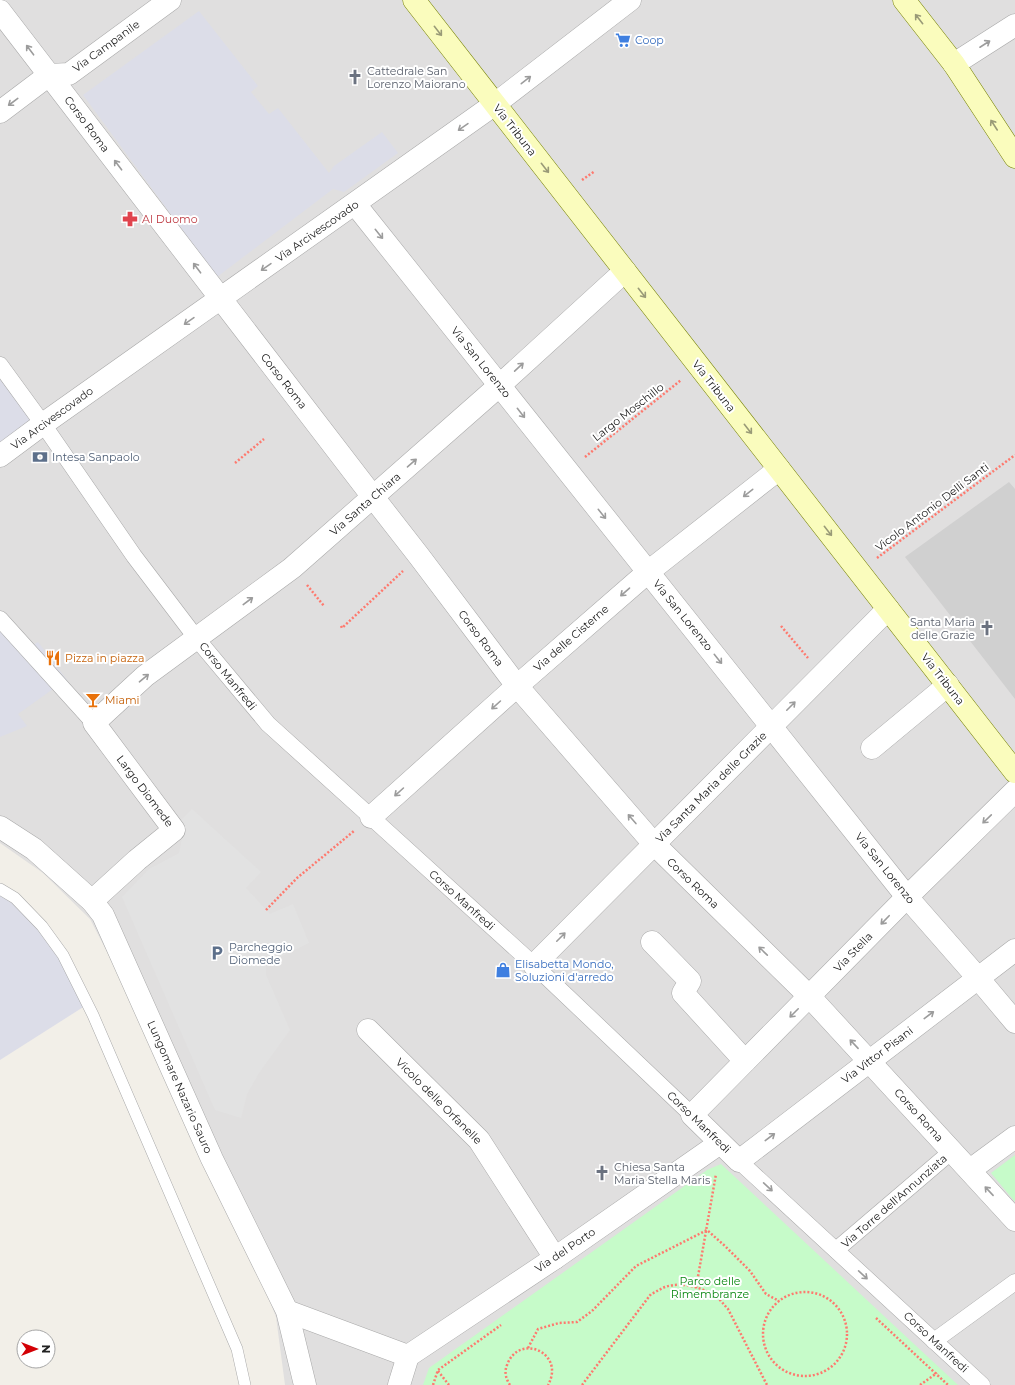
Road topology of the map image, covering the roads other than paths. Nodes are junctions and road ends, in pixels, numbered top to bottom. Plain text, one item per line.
1 (170, 0) edge
2 (414, 0) edge
3 (630, 0) edge
4 (904, 0) edge
5 (0, 11) edge
6 (1015, 25) edge
7 (954, 64) junction
8 (49, 75) junction
9 (495, 104) junction
10 (0, 112) edge
11 (1015, 158) edge
12 (355, 204) junction
13 (625, 271) junction
14 (220, 299) junction
15 (0, 365) edge
16 (500, 385) junction
17 (43, 424) junction
18 (0, 456) edge
19 (779, 469) junction
20 (373, 498) junction
21 (648, 572) junction
22 (888, 609) junction
23 (0, 619) edge
24 (197, 639) junction
25 (948, 685) junction
26 (517, 686) junction
27 (94, 723) junction
28 (772, 726) junction
29 (872, 748) dead end
30 (1015, 772) edge
31 (1015, 791) edge
32 (371, 817) junction
33 (0, 827) edge
34 (654, 844) junction
35 (0, 889) edge
36 (907, 897) junction
37 (92, 900) junction
38 (652, 942) dead end
39 (1015, 950) edge
40 (534, 965) junction
41 (978, 978) junction
42 (810, 997) junction
43 (1015, 1022) edge
44 (368, 1030) dead end
45 (746, 1061) junction
46 (870, 1061) junction
47 (692, 1115) junction
48 (1015, 1137) edge
49 (720, 1143) junction
50 (952, 1151) junction
51 (739, 1161) junction
52 (970, 1170) junction
53 (1015, 1220) edge
54 (836, 1250) junction
55 (555, 1258) junction
56 (1015, 1282) edge
57 (287, 1311) junction
58 (934, 1340) junction
59 (408, 1356) junction
60 (245, 1385) edge
61 (305, 1385) edge
62 (399, 1385) edge
63 (982, 1385) edge

1 - 8 street, Via Campanile
2 -> 9 main road, Via Tribuna
9 -> 3 street, Via Arcivescovado
7 -> 4 main road
8 -> 5 street, Corso Roma
7 -> 6 street
11 -> 7 main road
8 -> 10 street
14 -> 8 street, Corso Roma
9 -> 12 street, Via Arcivescovado
9 -> 13 main road, Via Tribuna
12 -> 14 street, Via Arcivescovado
12 -> 16 street, Via San Lorenzo
16 -> 13 street, Via Santa Chiara
13 -> 19 main road, Via Tribuna
14 -> 17 street, Via Arcivescovado
14 - 20 street, Corso Roma
15 - 17 street, Corso Manfredi
20 -> 16 street, Via Santa Chiara
16 -> 21 street, Via San Lorenzo
17 - 18 street, Via Arcivescovado
17 - 24 street, Corso Manfredi
19 -> 21 street, Via delle Cisterne
19 -> 22 main road, Via Tribuna
24 -> 20 street, Via Santa Chiara
20 - 26 street, Corso Roma
21 -> 26 street, Via delle Cisterne
21 -> 28 street, Via San Lorenzo
22 - 25 main road, Via Tribuna
28 -> 22 street, Via Santa Maria delle Grazie
23 - 27 street
27 -> 24 street, Via Santa Chiara
24 - 32 street, Corso Manfredi
25 - 29 street
25 - 30 main road, Via Tribuna
26 -> 32 street, Via delle Cisterne
34 -> 26 street, Corso Roma
27 - 37 street, Largo Diomede
28 - 34 street, Via Santa Maria delle Grazie
28 - 36 street, Via San Lorenzo
31 -> 36 street, Via Stella
32 - 40 street, Corso Manfredi
33 - 37 street, Lungomare Nazario Sauro
40 -> 34 street, Via Santa Maria delle Grazie
42 -> 34 street, Corso Roma
35 - 60 lane
36 - 41 street, Via San Lorenzo
36 -> 42 street, Via Stella
37 - 57 street, Lungomare Nazario Sauro
38 - 45 street
39 - 41 street, Via Vittor Pisani
40 - 47 street, Corso Manfredi
41 - 43 street, Via San Lorenzo
46 -> 41 street, Via Vittor Pisani
42 -> 45 street, Via Stella
46 -> 42 street, Corso Roma
44 - 55 street, Vicolo delle Orfanelle
45 - 47 street, Via Stella
46 - 50 street, Corso Roma
51 -> 46 street, Via Vittor Pisani
47 - 49 street, Corso Manfredi
48 - 52 street
49 - 51 street, Corso Manfredi
49 - 55 street, Via del Porto
50 - 52 street, Corso Roma
50 - 54 street, Via Torre dell'Annunziata
51 -> 54 street, Corso Manfredi
53 -> 52 street, Corso Roma
54 -> 58 street, Corso Manfredi
55 - 59 street, Via del Porto
56 - 58 street
57 - 59 street
57 - 61 street, Lungomare Nazario Sauro
58 - 63 street, Corso Manfredi
59 - 62 street

